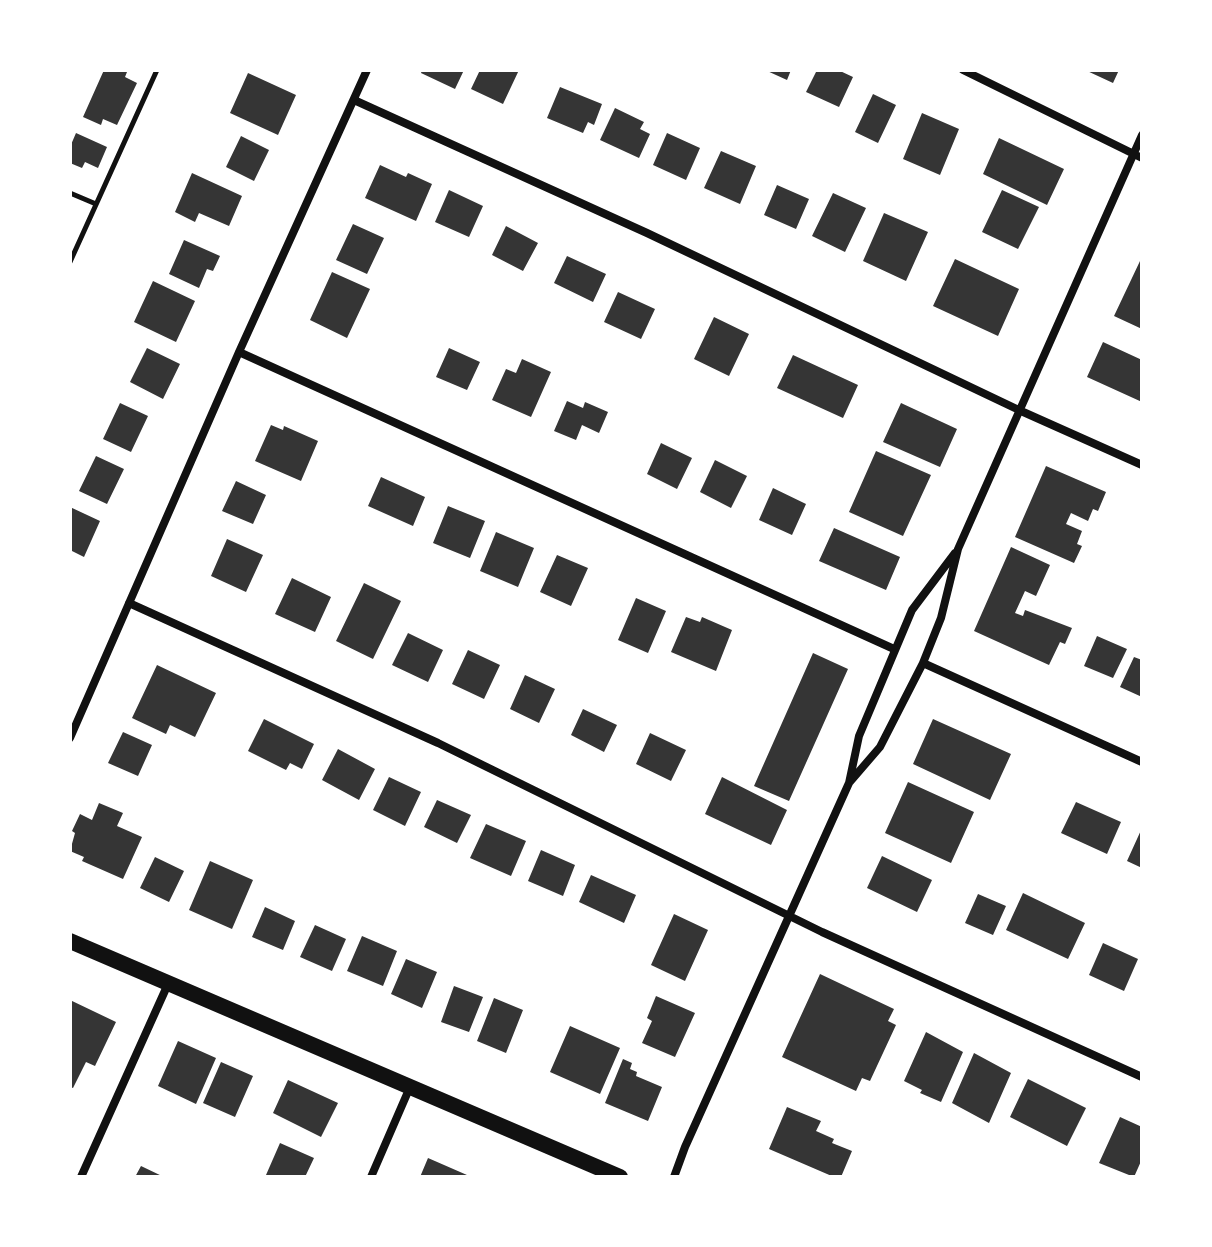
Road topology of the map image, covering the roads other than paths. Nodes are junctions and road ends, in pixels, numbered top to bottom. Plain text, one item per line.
1 (157, 70) edge
2 (367, 70) edge
3 (963, 70) edge
4 (354, 100) junction
5 (1142, 135) edge
6 (1138, 156) edge
7 (70, 193) edge
8 (96, 204) junction
9 (70, 262) edge
10 (239, 352) junction
11 (1021, 411) junction
12 (1142, 465) edge
13 (958, 549) junction
14 (129, 603) junction
15 (894, 649) junction
16 (923, 663) junction
17 (70, 738) edge
18 (1142, 762) edge
19 (849, 783) junction
20 (789, 916) junction
21 (70, 941) edge
22 (168, 984) junction
23 (1142, 1077) edge
24 (411, 1086) junction
25 (81, 1177) edge
26 (371, 1177) edge
27 (620, 1177) edge
28 (674, 1177) edge

1 - 8 lane
2 - 4 street
3 - 6 street
4 - 10 street
4 - 11 street
5 - 6 street
6 - 11 street
7 - 8 lane
8 - 9 lane
10 - 14 street
10 - 15 street
11 - 12 street
11 - 13 street
13 - 15 street
13 - 16 street
14 - 17 street
14 - 20 street
15 - 19 street
16 - 18 street
16 - 19 street
19 - 20 street
20 - 23 street
20 - 28 street
21 - 22 main road
22 - 24 main road
22 - 25 street
24 - 26 street
24 - 27 main road

